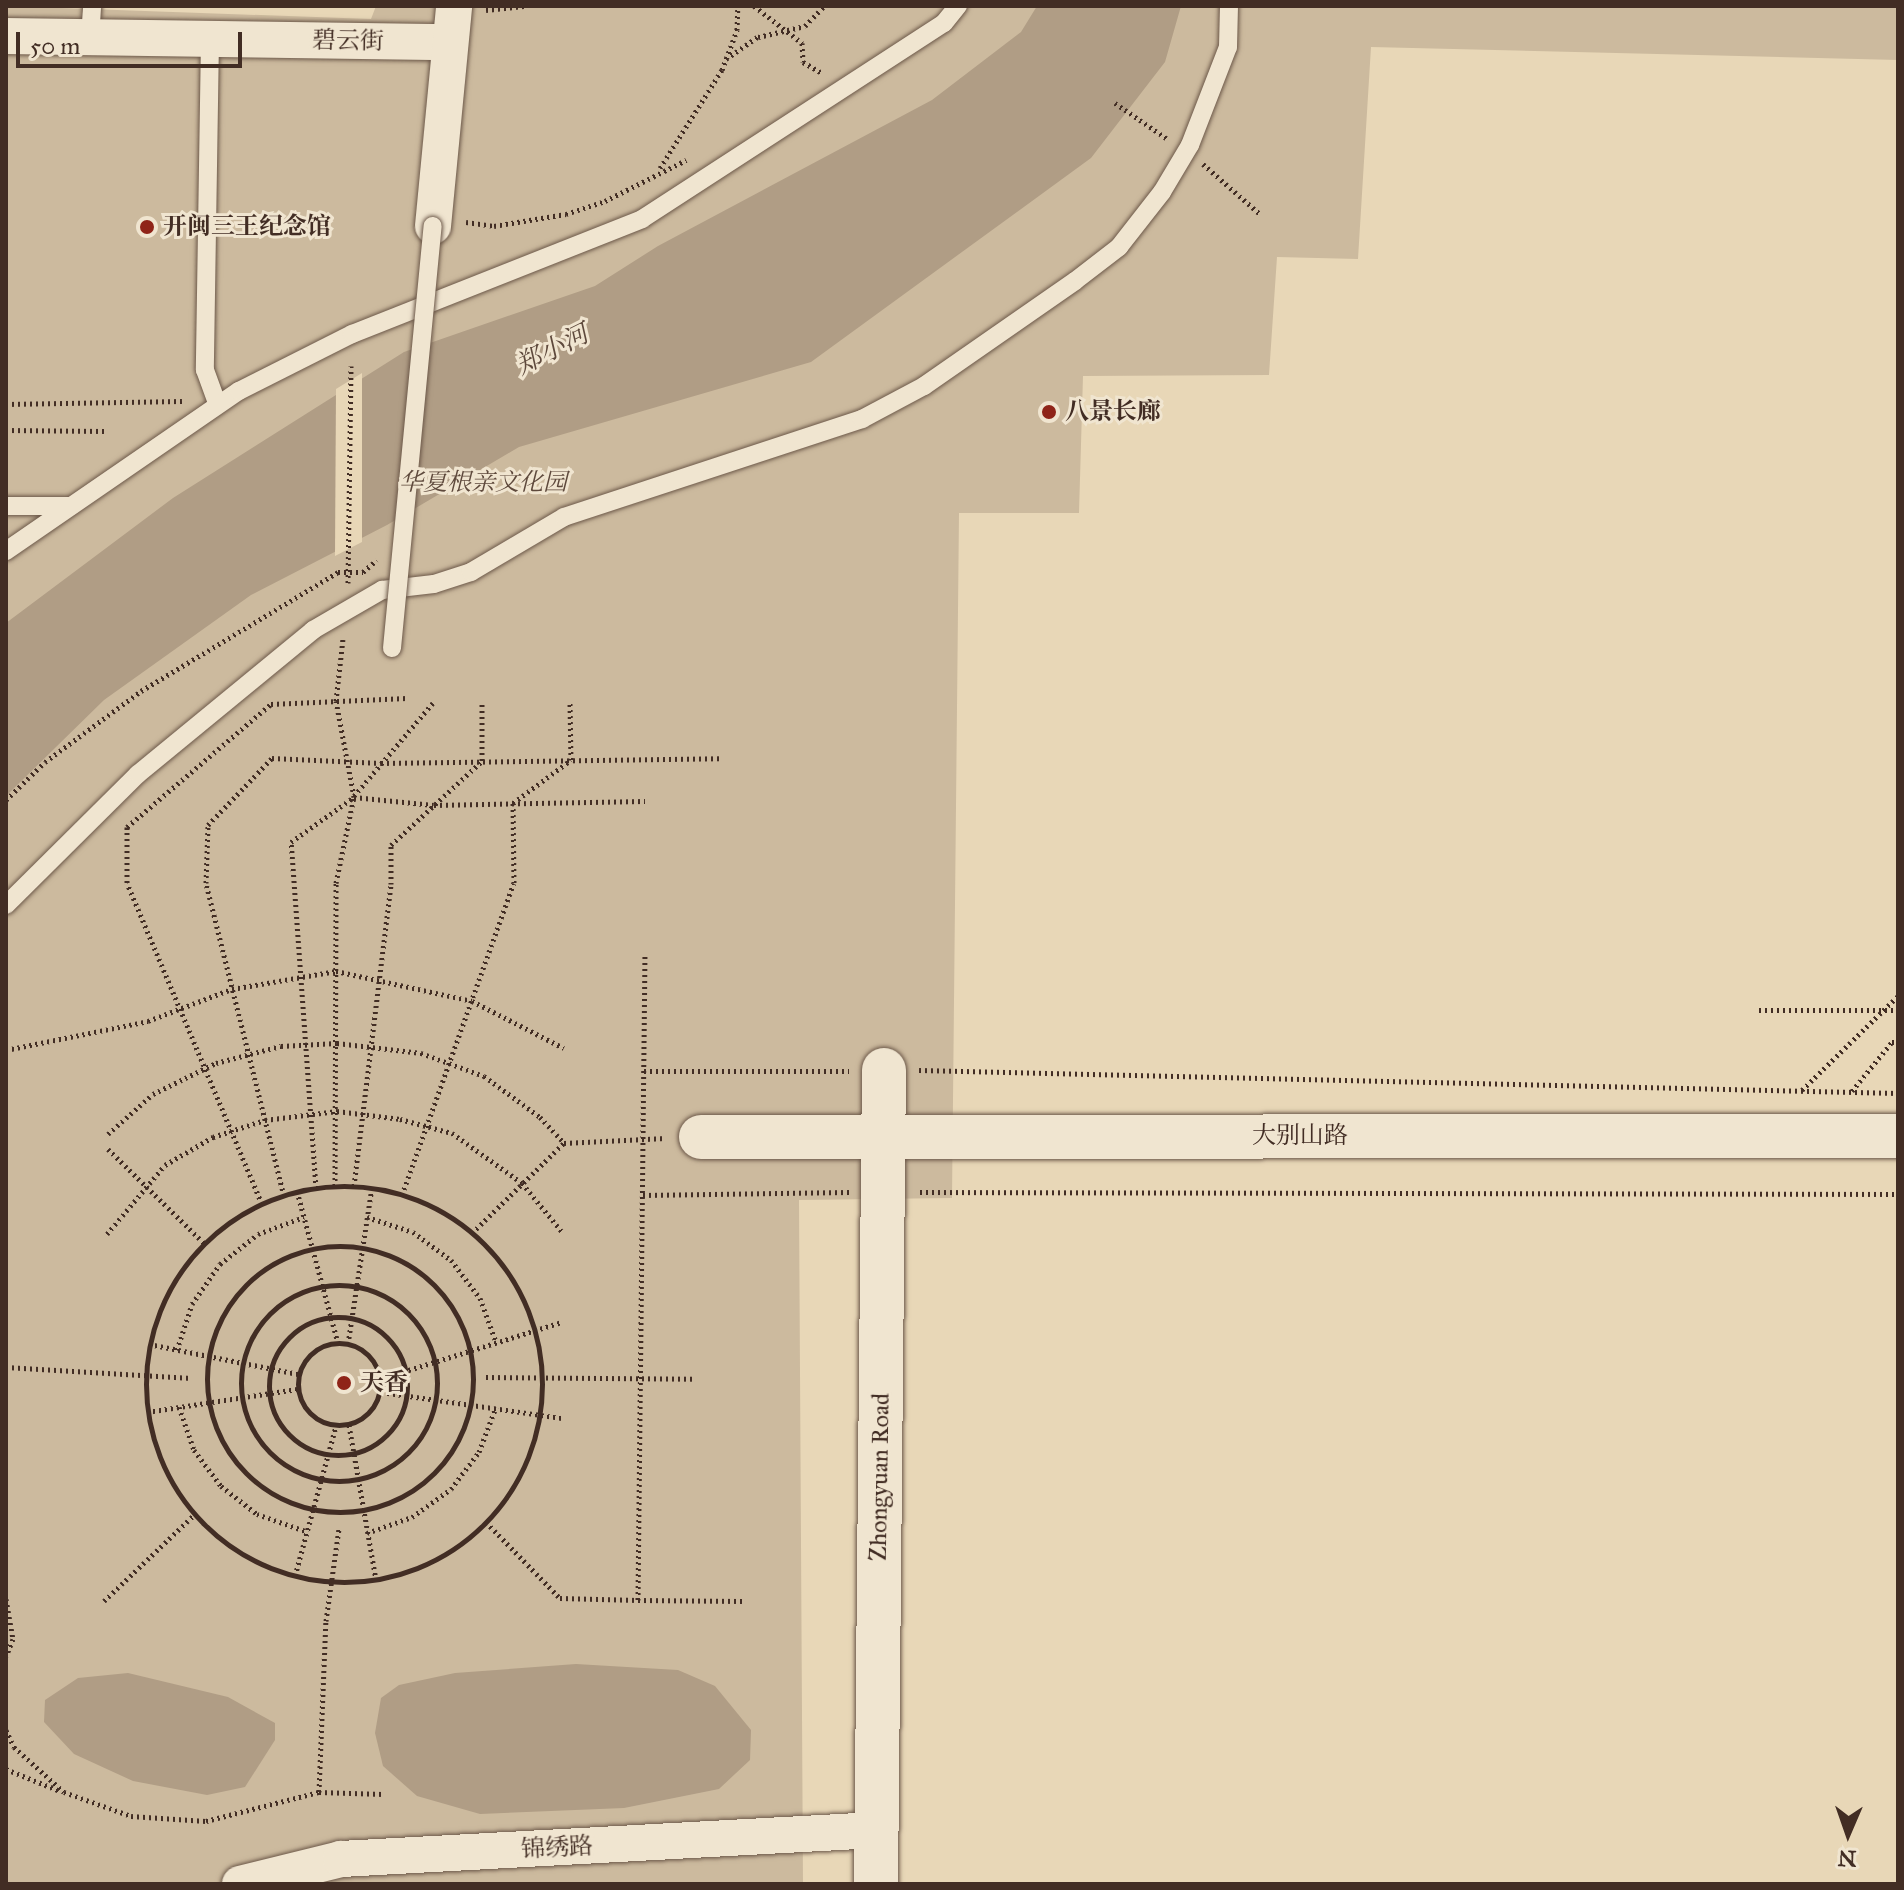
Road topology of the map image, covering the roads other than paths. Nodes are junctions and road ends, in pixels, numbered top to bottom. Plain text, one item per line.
1 (454, 6) edge
2 (958, 6) edge
3 (1229, 6) edge
4 (91, 22) edge
5 (6, 36) edge
6 (210, 39) junction
7 (450, 42) junction
8 (433, 222) joint
9 (218, 405) junction
10 (6, 506) edge
11 (71, 506) junction
12 (6, 551) edge
13 (392, 648) dead end
14 (6, 905) edge
15 (884, 1070) road end
16 (883, 1136) junction
17 (1898, 1136) edge
18 (701, 1137) road end
19 (877, 1830) junction
20 (291, 1878) edge
21 (240, 1884) edge
22 (876, 1884) edge

1 - 7 street
2 - 9 lane
3 - 14 lane
4 - 5 street, 碧云街
4 - 6 street, 碧云街
6 - 7 street, 碧云街
6 - 9 lane
7 - 8 street
8 - 13 lane, bridge
9 - 11 lane
10 - 11 lane
11 - 12 lane
15 - 16 main road, Zhongyuan Road
16 - 17 main road, 大别山路
16 - 18 main road, 大别山路
16 - 19 main road, Zhongyuan Road
19 - 20 street, 锦绣路
19 - 22 main road, Zhongyuan Road
20 - 21 street, 锦绣路

